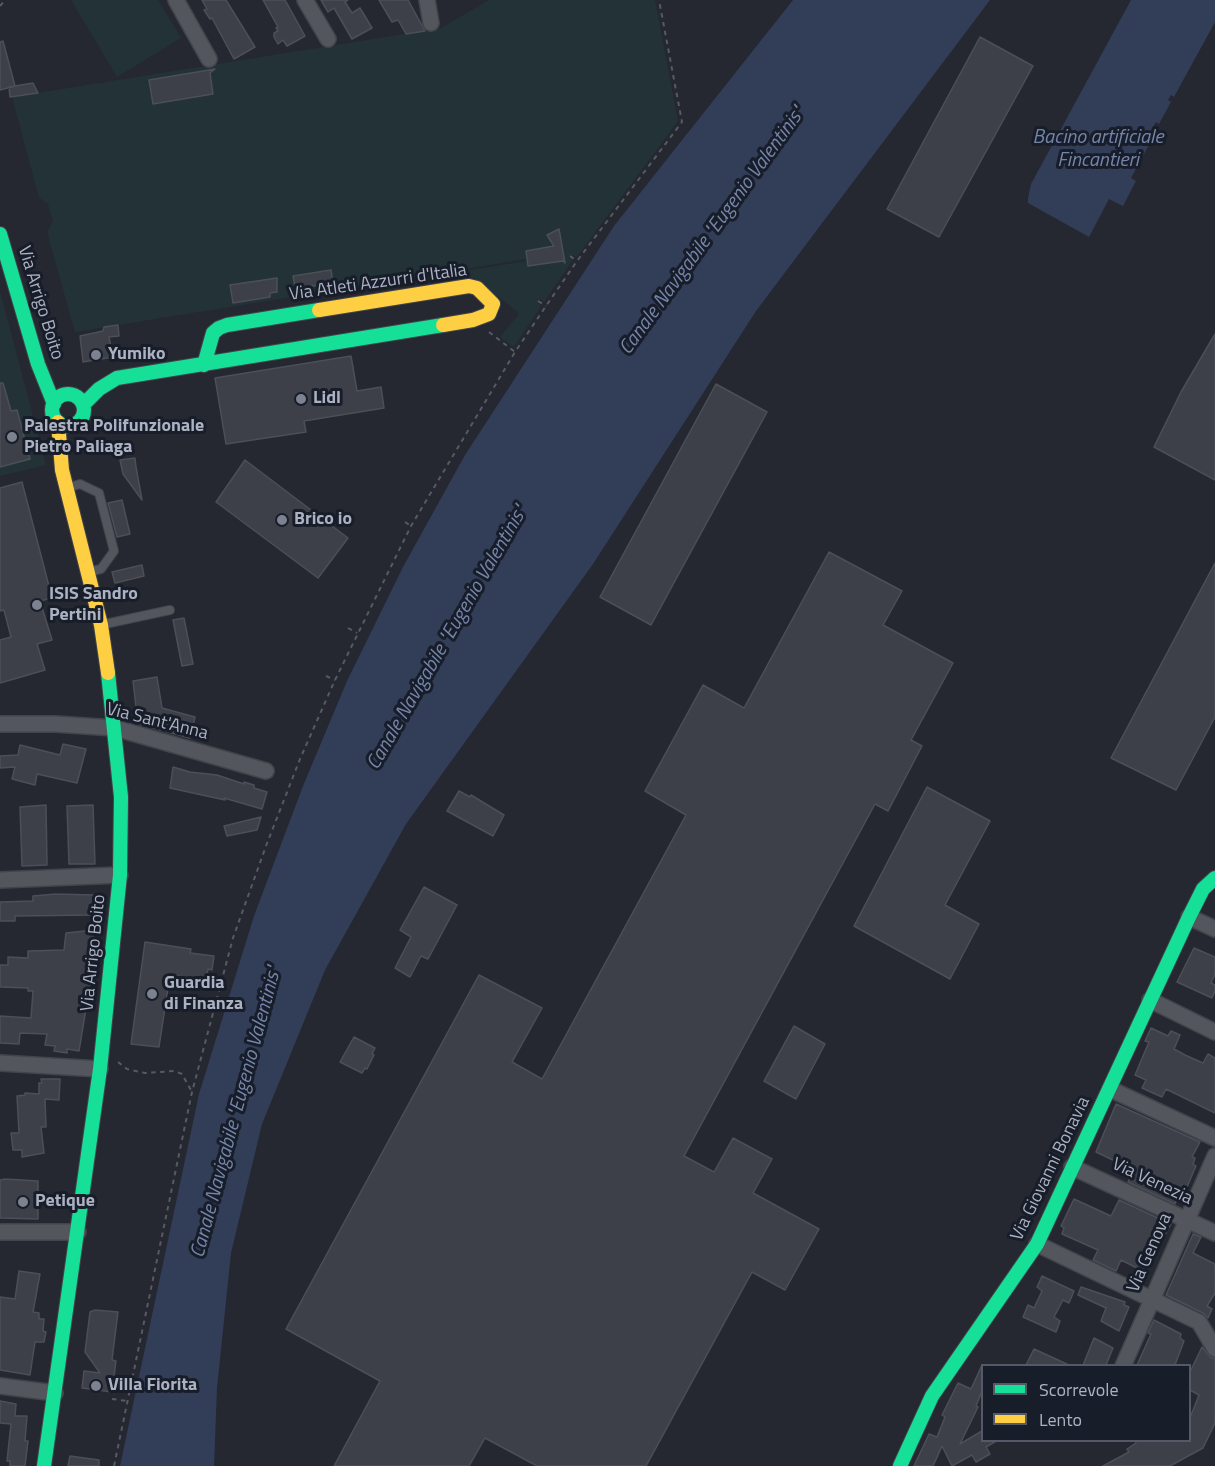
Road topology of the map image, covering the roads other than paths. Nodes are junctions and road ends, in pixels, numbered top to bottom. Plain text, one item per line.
1 (176, 0) edge
2 (305, 0) edge
3 (427, 0) edge
4 (431, 23) dead end
5 (328, 39) dead end
6 (209, 59) dead end
7 (0, 234) edge
8 (204, 365) junction
9 (99, 389) joint
10 (69, 400) junction
11 (63, 424) junction
12 (66, 488) junction
13 (87, 573) junction
14 (170, 610) dead end
15 (101, 625) junction
16 (0, 724) edge
17 (115, 728) junction
18 (266, 771) dead end
19 (120, 875) junction
20 (1215, 878) edge
21 (0, 880) edge
22 (1189, 917) junction
23 (1215, 929) edge
24 (1150, 1000) junction
25 (1215, 1032) edge
26 (0, 1064) edge
27 (100, 1064) junction
28 (1110, 1089) junction
29 (1215, 1138) edge
30 (1215, 1156) edge
31 (1072, 1167) junction
32 (1186, 1220) junction
33 (0, 1232) edge
34 (78, 1232) junction
35 (1215, 1233) edge
36 (1037, 1244) junction
37 (1150, 1299) junction
38 (1215, 1349) edge
39 (1123, 1364) edge
40 (0, 1386) edge
41 (55, 1393) junction
42 (44, 1466) edge
43 (900, 1466) edge

1 - 6 street
2 - 5 street
3 - 4 street
7 - 10 street, Via Arrigo Boito
8 - 8 street, Via Atleti Azzurri d'Italia
8 - 9 street
9 - 10 street
10 - 11 street, Via Arrigo Boito
10 - 11 street
11 - 12 street, Via Arrigo Boito
12 - 13 street, Via Arrigo Boito
12 - 13 lane
13 - 15 street, Via Arrigo Boito
14 - 15 lane
15 - 17 street, Via Arrigo Boito
16 - 17 street, Via Sant'Anna
17 - 18 street, Via Sant'Anna
17 - 19 street, Via Arrigo Boito
19 - 21 street
19 - 27 street, Via Arrigo Boito
20 - 22 street, Via Giovanni Bonavia
22 - 23 street
22 - 24 street, Via Giovanni Bonavia
24 - 25 street
24 - 28 street, Via Giovanni Bonavia
26 - 27 street
27 - 34 street, Via Arrigo Boito
28 - 29 street
28 - 31 street, Via Giovanni Bonavia
30 - 32 street, Via Genova
31 - 32 street, Via Venezia
31 - 36 street, Via Giovanni Bonavia
32 - 35 street, Via Venezia
32 - 37 street, Via Genova
33 - 34 street
34 - 41 street, Via Arrigo Boito
36 - 37 street
36 - 43 street, Via Giovanni Bonavia
37 - 38 street
37 - 39 street, Via Genova
40 - 41 street
41 - 42 street, Via Arrigo Boito

